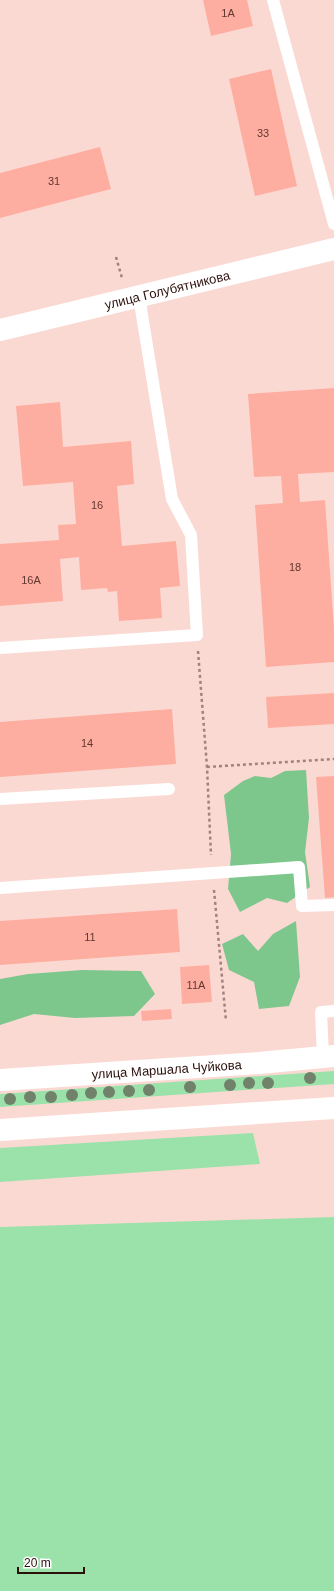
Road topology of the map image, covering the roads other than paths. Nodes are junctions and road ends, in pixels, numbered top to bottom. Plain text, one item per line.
1 (273, 0) edge
2 (334, 224) edge
3 (334, 249) edge
4 (141, 296) junction
5 (0, 330) edge
6 (0, 648) edge
7 (169, 789) dead end
8 (0, 799) edge
9 (0, 888) edge
10 (334, 905) edge
11 (334, 1011) edge
12 (329, 1057) edge
13 (0, 1080) edge
14 (334, 1108) edge
15 (0, 1130) edge

1 - 2 lane
3 - 4 main road, улица Голубятникова
4 - 5 main road, улица Голубятникова
4 - 6 lane
7 - 8 lane
9 - 10 lane
11 - 12 lane
12 - 13 main road, улица Маршала Чуйкова
14 - 15 main road

